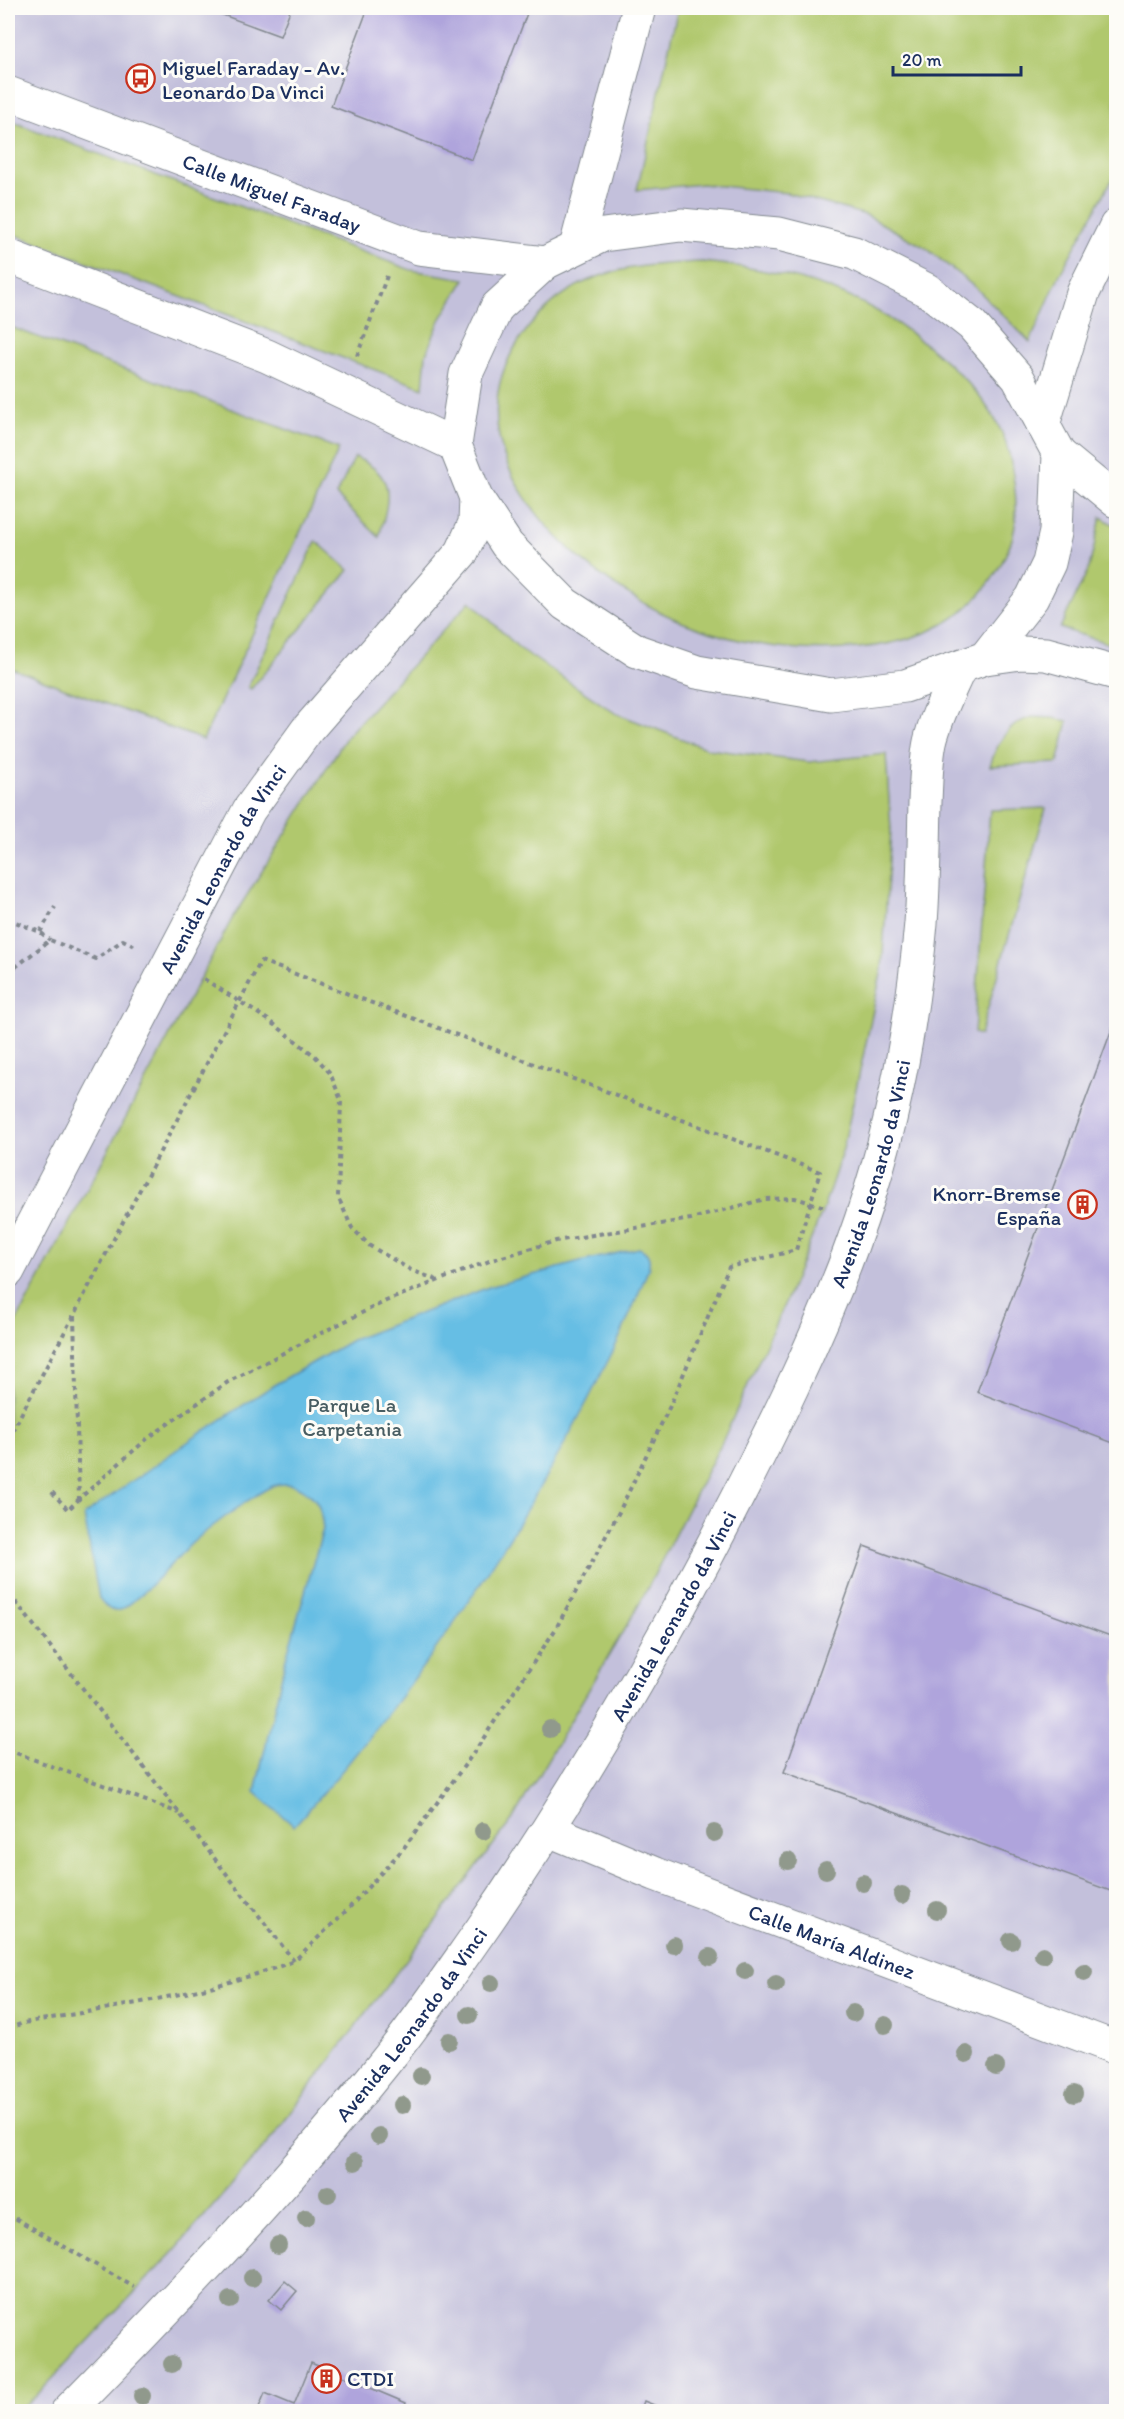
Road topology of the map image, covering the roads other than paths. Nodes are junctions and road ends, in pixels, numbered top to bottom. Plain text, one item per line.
1 (639, 8) edge
2 (8, 93) edge
3 (1116, 226) edge
4 (576, 247) junction
5 (8, 256) edge
6 (545, 263) junction
7 (1043, 424) junction
8 (455, 445) junction
9 (1059, 454) junction
10 (476, 498) junction
11 (1116, 501) edge
12 (972, 662) junction
13 (1116, 673) edge
14 (8, 1270) edge
15 (549, 1830) junction
16 (1116, 2048) edge
17 (67, 2412) edge

1 - 4 street
2 - 6 street, Calle Miguel Faraday
3 - 7 street
4 - 6 street
4 - 7 street
5 - 8 street
6 - 8 street
7 - 9 street
8 - 10 street
9 - 11 street
9 - 12 street, Avenida Leonardo da Vinci
10 - 12 street
10 - 14 street, Avenida Leonardo da Vinci
12 - 13 street
12 - 15 street, Avenida Leonardo da Vinci
15 - 16 street, Calle María Aldinez
15 - 17 street, Avenida Leonardo da Vinci

